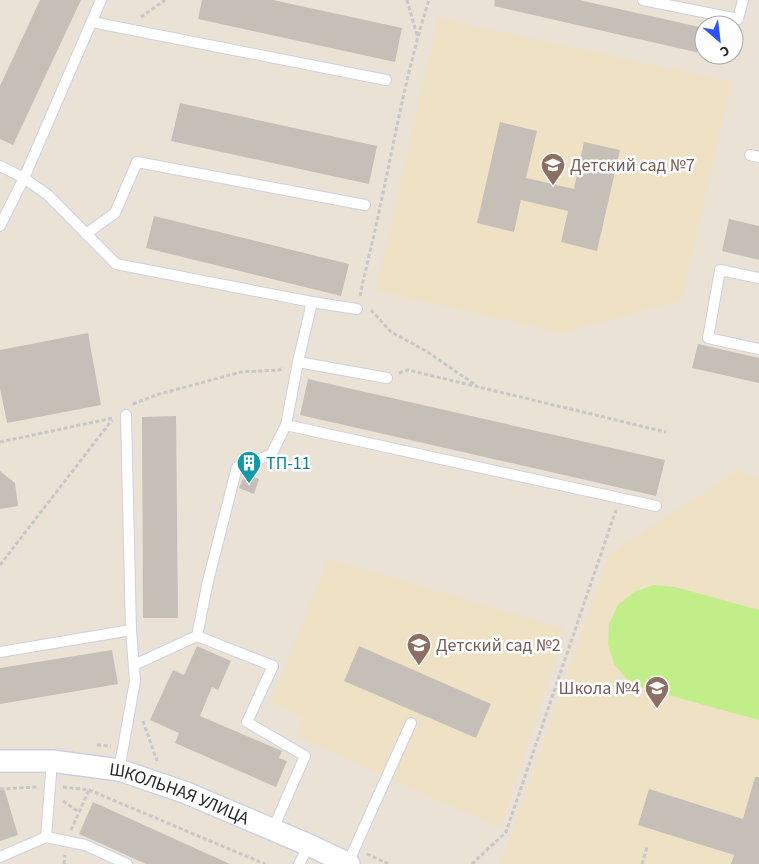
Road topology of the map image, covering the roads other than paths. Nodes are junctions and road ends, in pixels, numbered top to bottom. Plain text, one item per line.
1 (101, 0) edge
2 (643, 0) edge
3 (742, 0) edge
4 (92, 22) junction
5 (386, 80) dead end
6 (0, 166) edge
7 (24, 178) junction
8 (365, 205) dead end
9 (0, 226) edge
10 (86, 234) junction
11 (759, 278) edge
12 (312, 302) junction
13 (357, 309) road end
14 (759, 349) edge
15 (298, 362) junction
16 (387, 378) road end
17 (126, 415) road end
18 (286, 425) junction
19 (656, 506) dead end
20 (132, 630) junction
21 (197, 636) junction
22 (0, 652) edge
23 (134, 665) junction
24 (411, 723) dead end
25 (0, 761) edge
26 (52, 762) junction
27 (119, 770) junction
28 (273, 830) junction
29 (46, 837) junction
30 (309, 845) junction
31 (0, 857) edge
32 (127, 864) edge
33 (299, 864) edge
34 (348, 864) edge

1 - 4 lane
2 - 3 lane
4 - 5 lane
4 - 7 lane
6 - 7 lane
7 - 9 lane
7 - 10 lane
8 - 10 lane
10 - 12 lane
11 - 14 lane
12 - 13 lane
12 - 15 lane
15 - 16 lane
15 - 18 lane
17 - 20 lane
18 - 19 lane
18 - 21 lane
20 - 22 lane
20 - 23 lane
21 - 23 lane
21 - 28 lane
23 - 27 lane
24 - 34 lane
25 - 26 street, ШКОЛЬНАЯ УЛИЦА
26 - 27 street, ШКОЛЬНАЯ УЛИЦА
26 - 29 lane
27 - 28 street, ШКОЛЬНАЯ УЛИЦА
28 - 30 street, ШКОЛЬНАЯ УЛИЦА
29 - 31 lane
29 - 32 lane
30 - 33 lane
30 - 34 street, ШКОЛЬНАЯ УЛИЦА

